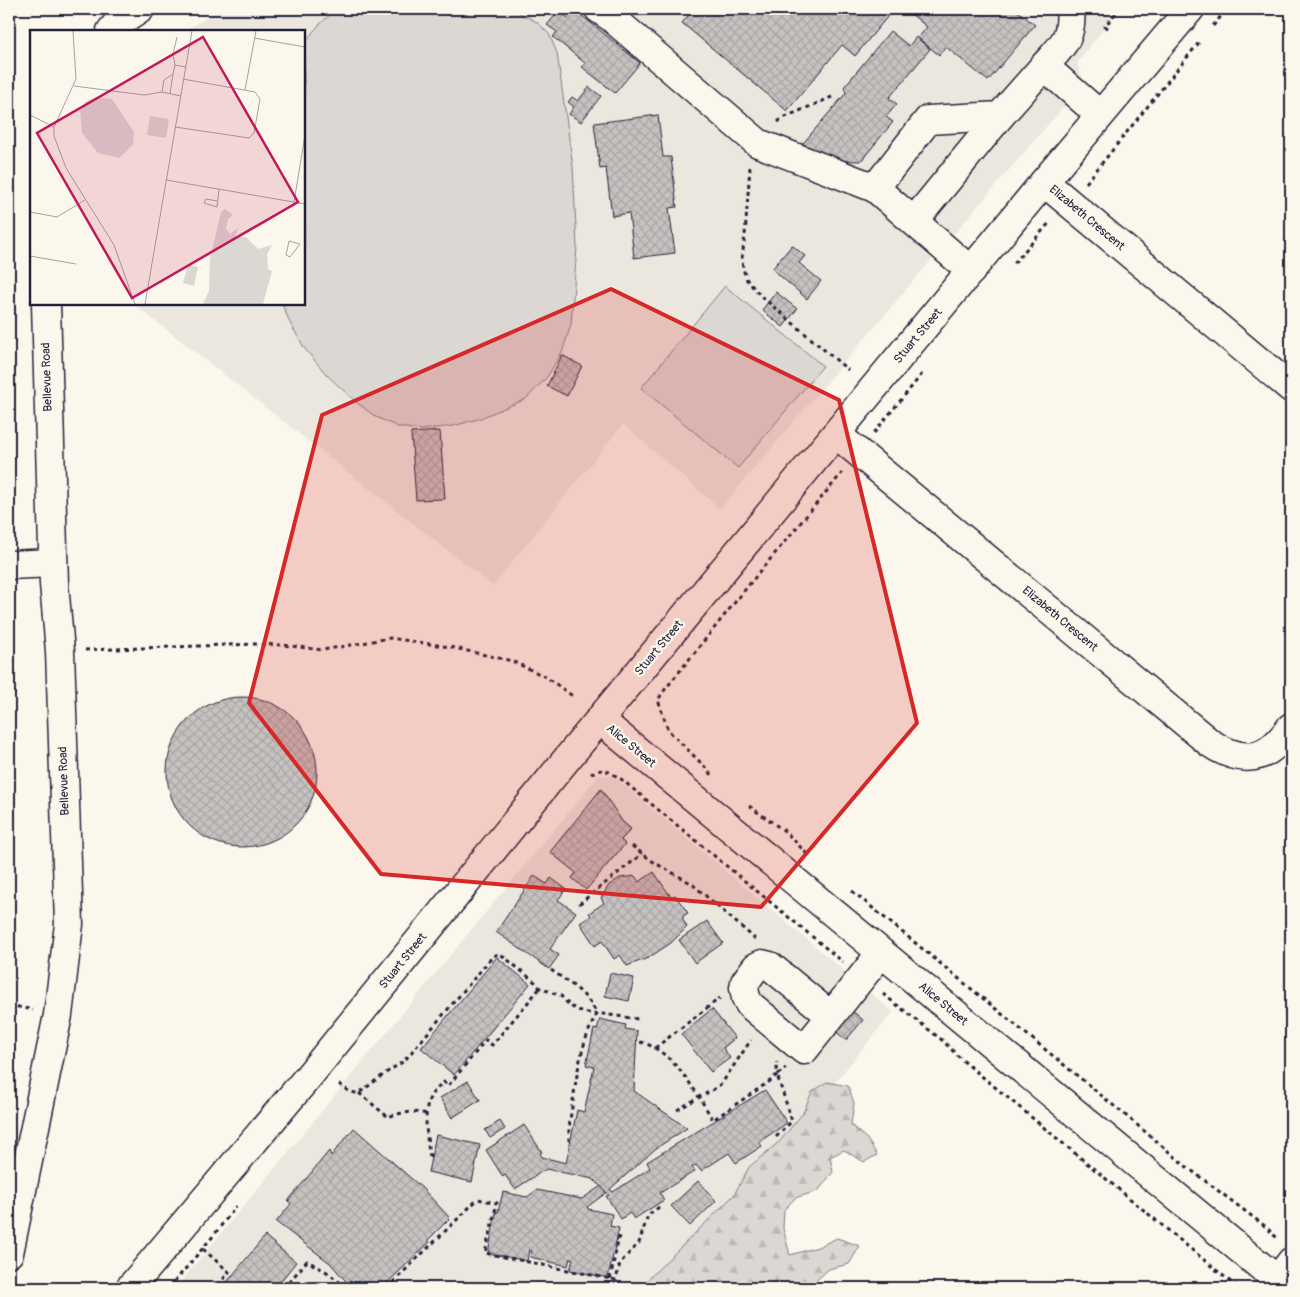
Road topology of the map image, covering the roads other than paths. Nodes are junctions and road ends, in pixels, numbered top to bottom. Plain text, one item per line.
1 (140, 9) edge
2 (600, 9) edge
3 (1070, 9) edge
4 (1190, 9) edge
5 (111, 22) edge
6 (1044, 66) junction
7 (1100, 115) junction
8 (1000, 116) junction
9 (1044, 182) junction
10 (875, 188) junction
11 (914, 221) junction
12 (971, 271) junction
13 (46, 305) edge
14 (1291, 388) edge
15 (836, 434) junction
16 (53, 563) junction
17 (9, 565) edge
18 (600, 720) junction
19 (1291, 726) edge
20 (881, 953) junction
21 (831, 1016) dead end
22 (9, 1253) edge
23 (1285, 1269) edge
24 (130, 1288) edge

1 - 5 street
2 - 10 street
3 - 6 street
4 - 7 street, Stuart Street
6 - 7 street
6 - 8 street
7 - 9 street, Stuart Street
8 - 10 street
8 - 11 street
9 - 12 street, Stuart Street
9 - 14 street, Elizabeth Crescent
10 - 11 street
11 - 12 street
12 - 15 street, Stuart Street
13 - 16 street, Bellevue Road
15 - 18 street, Stuart Street
15 - 19 street, Elizabeth Crescent
16 - 17 street
16 - 22 street, Bellevue Road
18 - 20 street, Alice Street
18 - 24 street, Stuart Street
20 - 21 street
20 - 23 street, Alice Street

